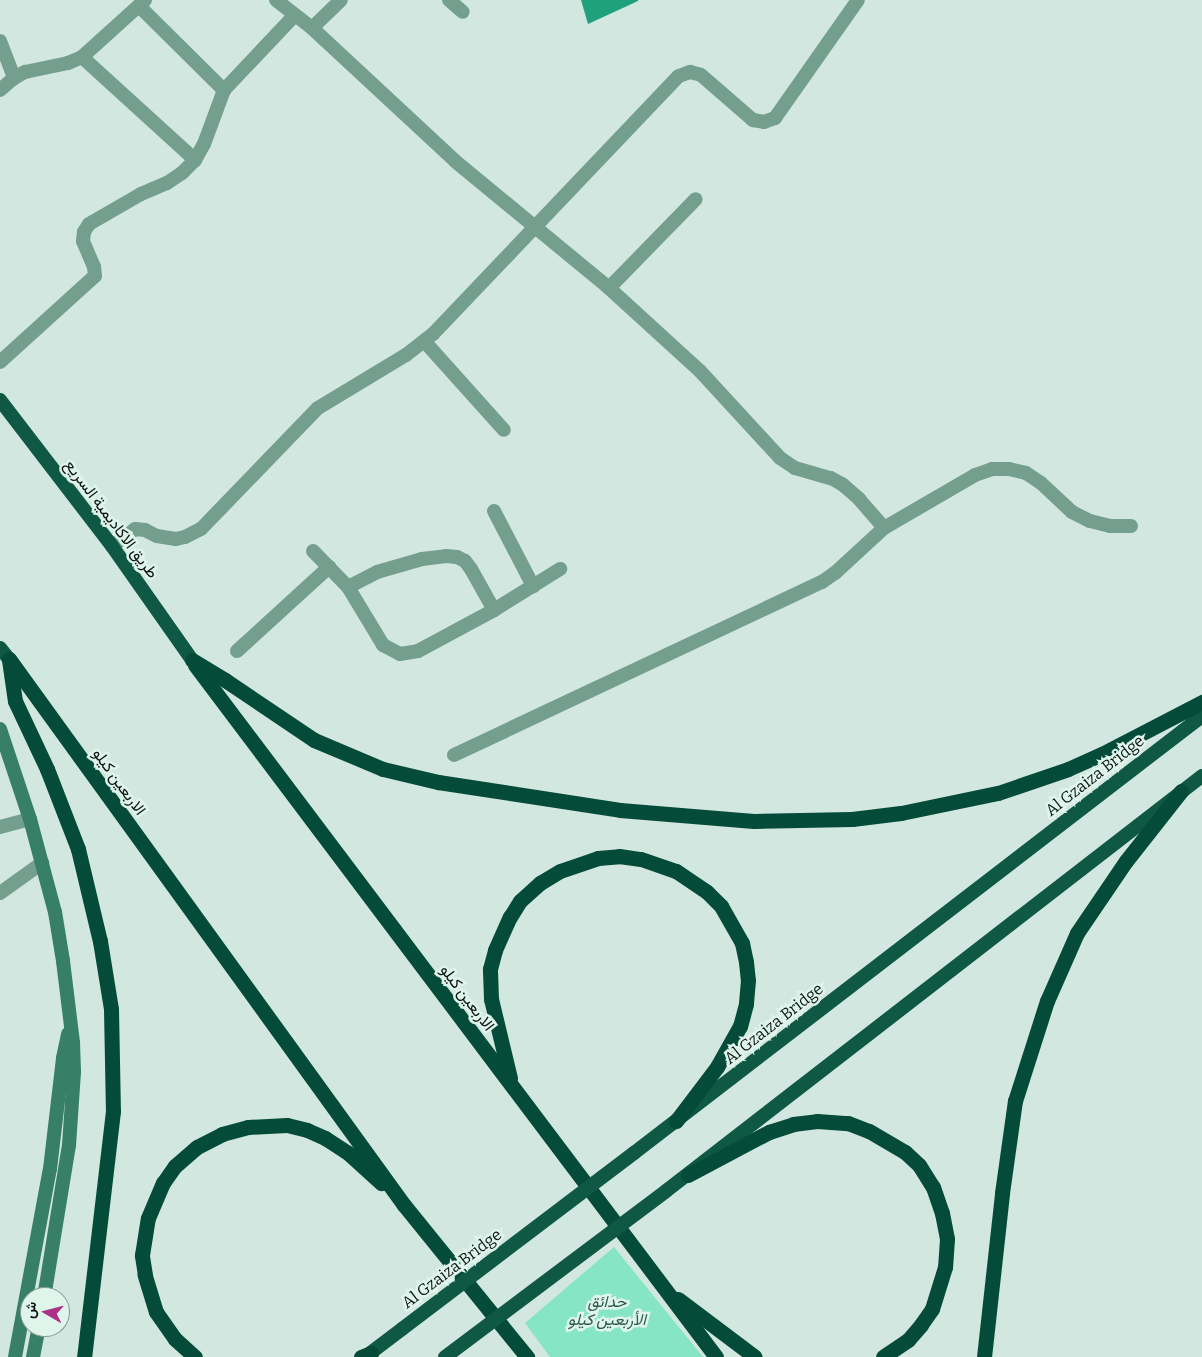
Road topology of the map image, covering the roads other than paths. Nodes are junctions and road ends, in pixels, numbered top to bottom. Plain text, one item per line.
1 (276, 0) edge
2 (341, 0) edge
3 (450, 0) edge
4 (858, 0) edge
5 (142, 3) edge
6 (463, 12) dead end
7 (295, 15) junction
8 (312, 28) junction
9 (0, 41) edge
10 (82, 57) junction
11 (14, 78) junction
12 (0, 90) edge
13 (224, 90) junction
14 (195, 160) junction
15 (696, 200) dead end
16 (535, 227) junction
17 (609, 288) junction
18 (425, 342) junction
19 (0, 362) edge
20 (0, 400) edge
21 (504, 430) dead end
22 (494, 511) dead end
23 (1131, 526) dead end
24 (884, 528) junction
25 (112, 546) junction
26 (313, 551) dead end
27 (329, 567) junction
28 (560, 568) dead end
29 (533, 586) junction
30 (348, 587) junction
31 (494, 610) junction
32 (237, 651) dead end
33 (3, 659) edge
34 (192, 660) junction
35 (1202, 702) edge
36 (1202, 716) edge
37 (0, 729) edge
38 (454, 755) dead end
39 (1202, 776) edge
40 (1181, 791) junction
41 (30, 819) junction
42 (0, 827) edge
43 (42, 863) junction
44 (0, 893) edge
45 (70, 1026) junction
46 (512, 1087) junction
47 (676, 1121) junction
48 (688, 1174) junction
49 (404, 1205) junction
50 (659, 1283) junction
51 (46, 1287) edge
52 (37, 1337) edge
53 (366, 1356) edge
54 (15, 1357) edge
55 (33, 1357) edge
56 (84, 1357) edge
57 (195, 1357) edge
58 (445, 1357) edge
59 (527, 1357) edge
60 (716, 1357) edge
61 (755, 1357) edge
62 (884, 1357) edge
63 (984, 1357) edge

1 - 7 street
2 - 8 street
3 - 6 street
4 - 16 street
5 - 10 street
5 - 13 street
7 - 8 street
7 - 13 street
8 - 16 street
9 - 11 street
10 - 11 street
10 - 14 street
11 - 12 street
13 - 14 street
14 - 19 street
15 - 17 street
16 - 17 street
16 - 18 street
17 - 24 street
18 - 21 street
18 - 25 street
20 - 25 highway, طريق الاكاديمية السريع
22 - 29 street
23 - 24 street
24 - 38 street
25 - 34 highway, طريق الاكاديمية السريع
26 - 27 street
27 - 30 street
27 - 32 street
28 - 29 street
29 - 31 street
30 - 31 street
30 - 31 street
33 - 49 highway, الاربعين كيلو
33 - 56 highway
34 - 35 highway
34 - 46 highway, الاربعين كيلو
36 - 47 highway, Al Gzaiza Bridge
37 - 41 main road
39 - 40 highway
40 - 48 highway
40 - 63 highway
41 - 42 street
41 - 43 main road
43 - 44 street
43 - 45 main road
45 - 51 main road
45 - 54 main road
46 - 47 highway
46 - 50 highway, الاربعين كيلو
47 - 53 highway, Al Gzaiza Bridge, bridge
48 - 58 highway, bridge
48 - 62 highway
49 - 57 highway
49 - 59 highway, الاربعين كيلو
50 - 60 highway, الاربعين كيلو
50 - 61 highway
52 - 55 main road

